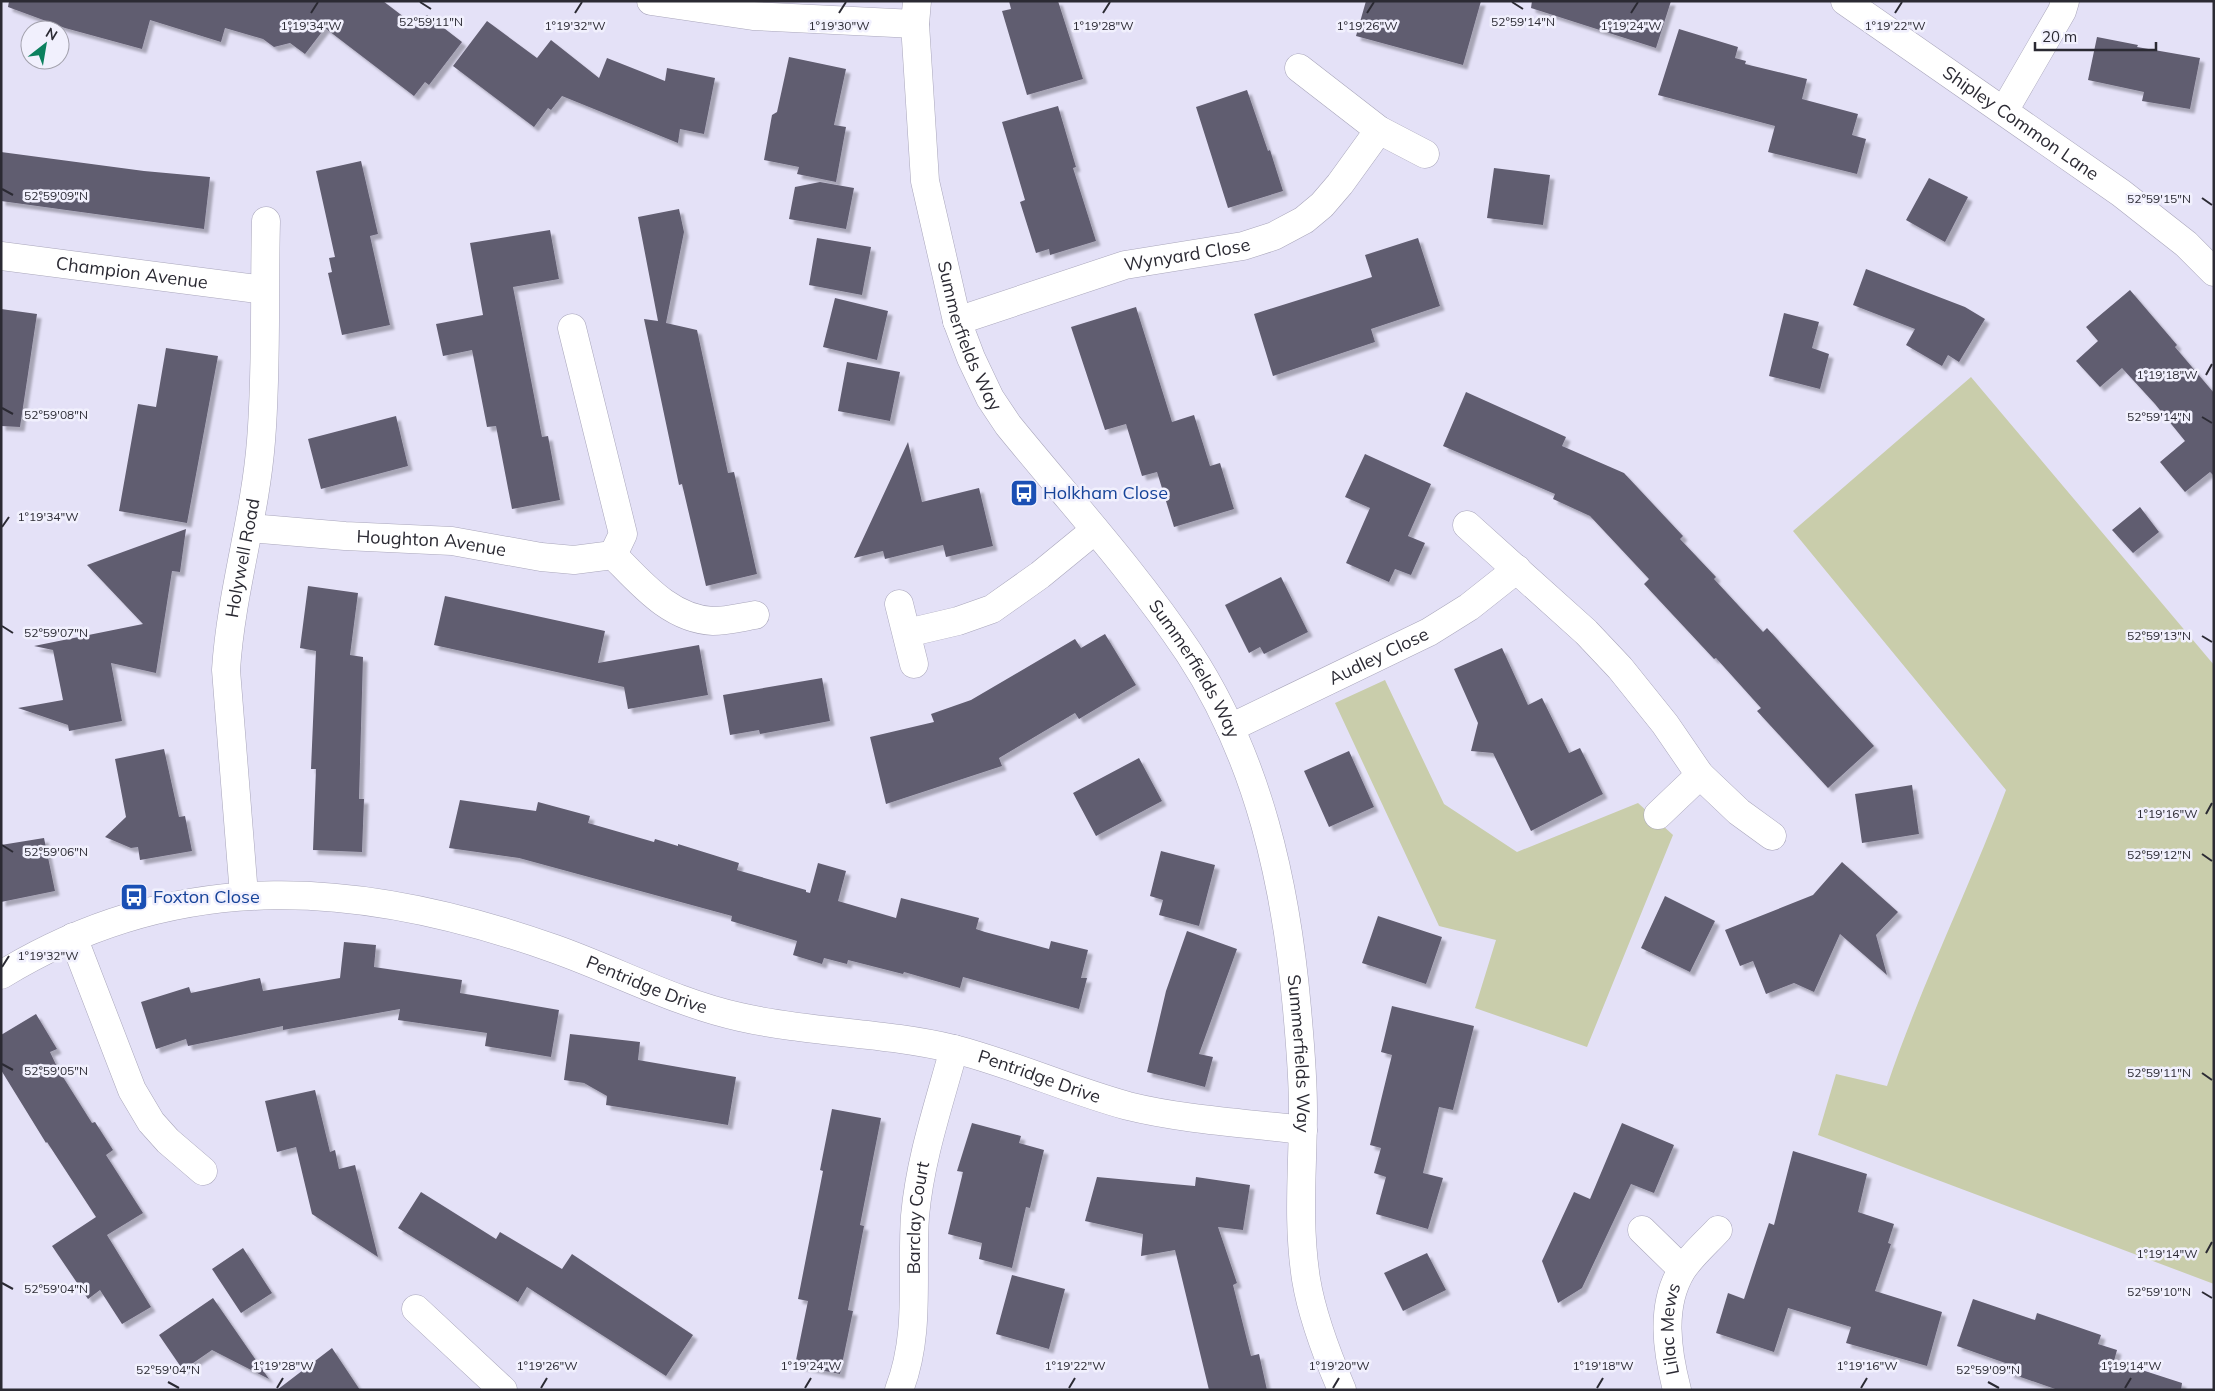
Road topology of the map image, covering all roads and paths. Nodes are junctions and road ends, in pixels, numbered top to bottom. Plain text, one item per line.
1 (651, 1) edge
2 (1845, 1) edge
3 (2066, 1) edge
4 (916, 13) edge
5 (1299, 68) dead end
6 (2004, 111) junction
7 (1378, 130) junction
8 (1425, 154) dead end
9 (266, 221) dead end
10 (1, 256) edge
11 (2214, 272) edge
12 (264, 290) junction
13 (957, 320) junction
14 (572, 328) dead end
15 (1467, 525) dead end
16 (250, 528) junction
17 (1095, 530) junction
18 (613, 555) junction
19 (1517, 568) junction
20 (899, 604) dead end
21 (755, 615) dead end
22 (907, 633) junction
23 (914, 664) dead end
24 (1230, 728) junction
25 (1700, 775) junction
26 (1658, 815) dead end
27 (1772, 836) dead end
28 (244, 895) junction
29 (74, 938) junction
30 (1, 975) edge
31 (954, 1049) junction
32 (1303, 1130) junction
33 (203, 1171) dead end
34 (1642, 1230) dead end
35 (1718, 1230) dead end
36 (1682, 1269) junction
37 (416, 1309) dead end
38 (503, 1390) edge
39 (900, 1390) edge
40 (1342, 1390) edge
41 (1677, 1390) edge

1 - 4 street
2 - 6 street, Shipley Common Lane
3 - 6 street
4 - 13 street, Summerfields Way
5 - 7 street
6 - 11 street, Shipley Common Lane
7 - 8 street
7 - 13 street, Wynyard Close
9 - 12 street, Holywell Road
10 - 12 street, Champion Avenue
12 - 16 street, Holywell Road
13 - 17 street, Summerfields Way
14 - 18 street
15 - 19 street
16 - 18 street, Houghton Avenue
16 - 28 street, Holywell Road
17 - 22 street
17 - 24 street, Summerfields Way
18 - 21 street
19 - 24 street, Audley Close
19 - 25 street
20 - 22 street
22 - 23 street
24 - 32 street, Summerfields Way
25 - 26 street
25 - 27 street
28 - 29 street, Pentridge Drive
28 - 31 street, Pentridge Drive
29 - 30 street, Pentridge Drive
29 - 33 street
31 - 32 street, Pentridge Drive
31 - 39 street, Barclay Court
32 - 40 street, Summerfields Way
34 - 36 street, Lilac Mews
35 - 36 street, Lilac Mews
36 - 41 street, Lilac Mews
37 - 38 street

